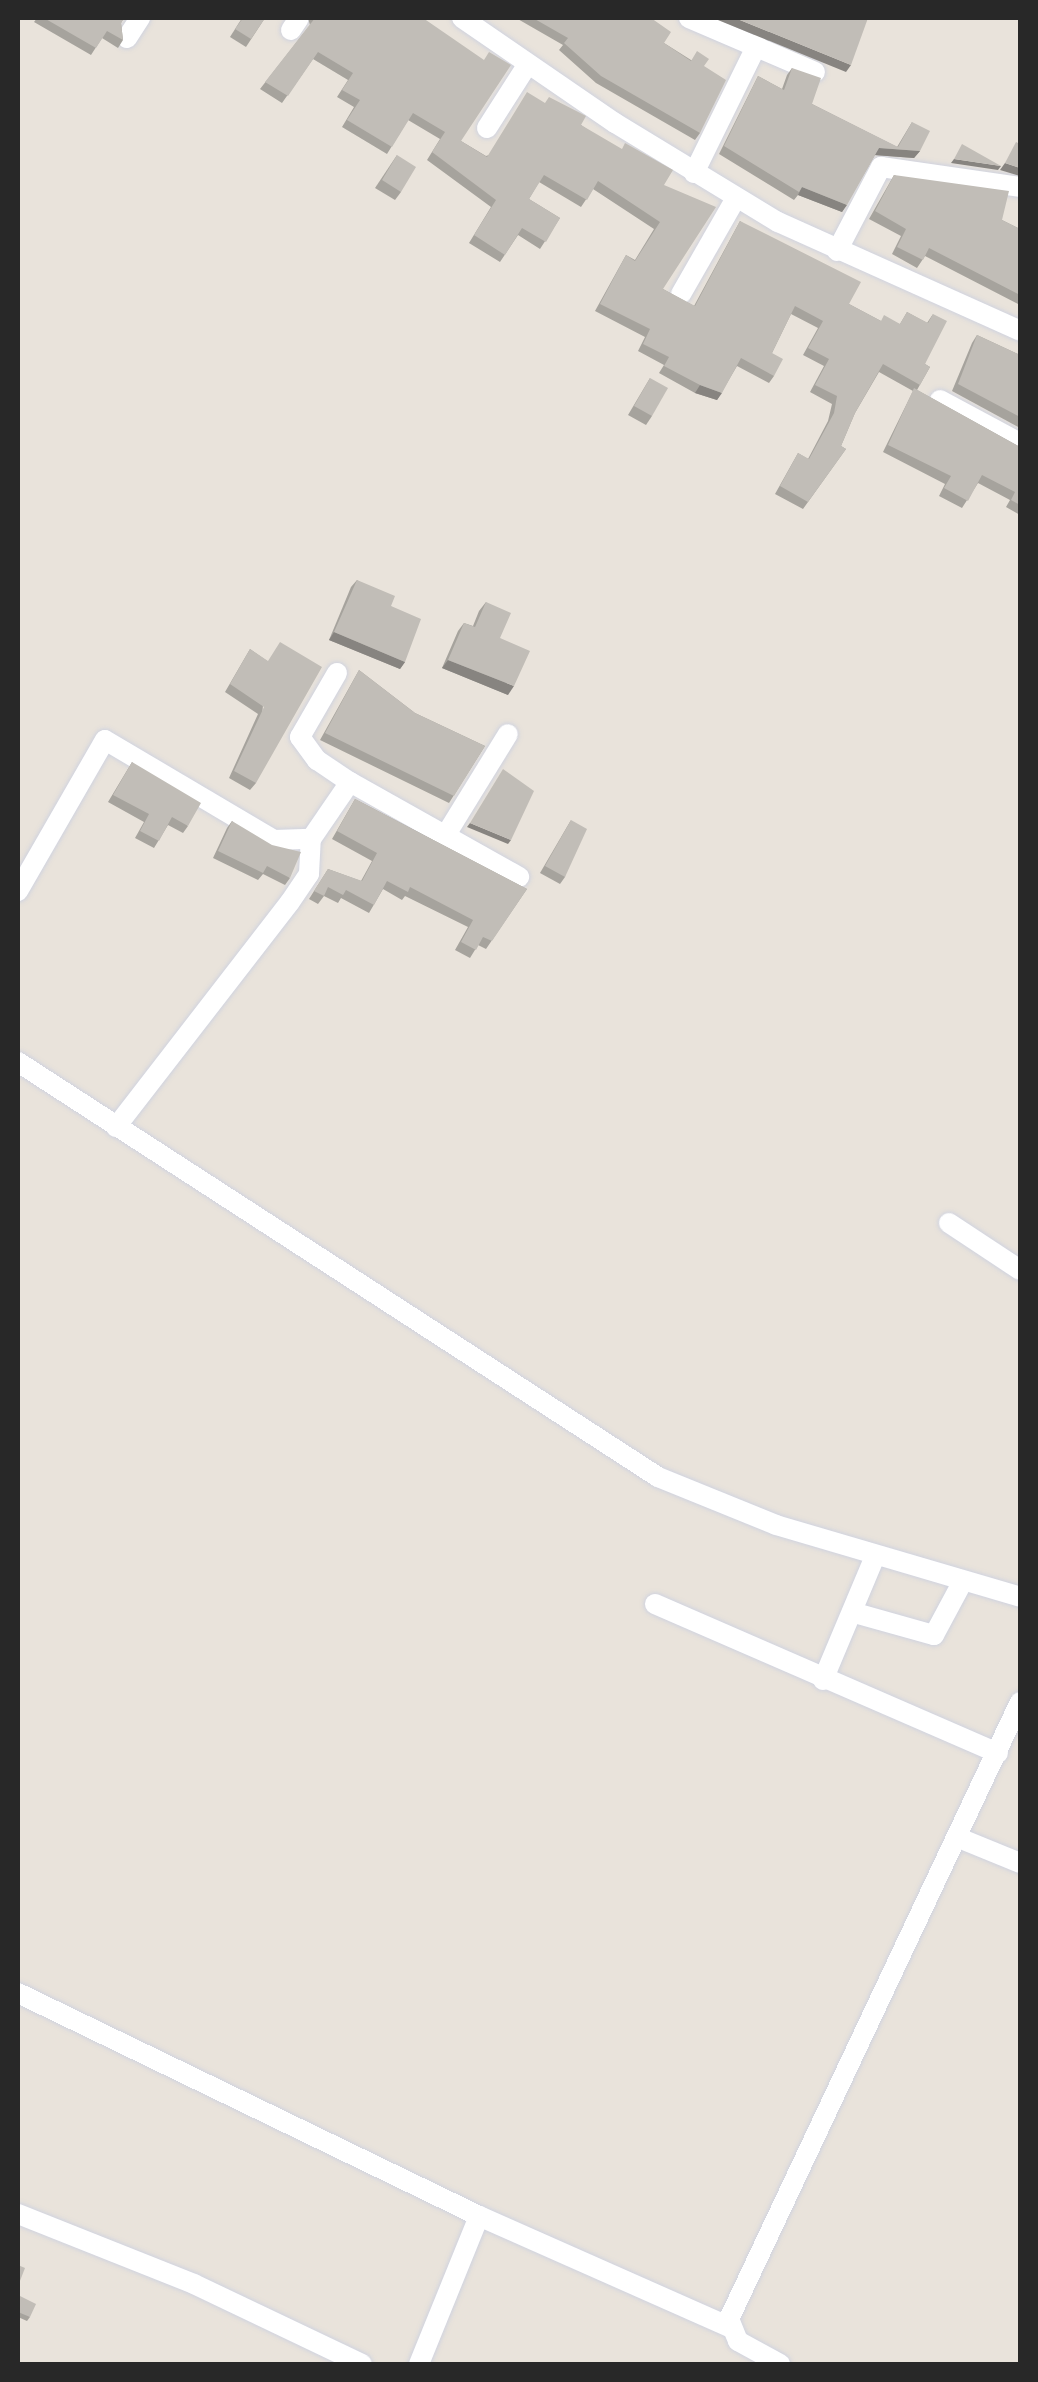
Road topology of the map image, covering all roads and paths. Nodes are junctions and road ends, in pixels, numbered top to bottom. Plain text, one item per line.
1 (140, 18) edge
2 (462, 18) edge
3 (690, 18) edge
4 (127, 38) edge
5 (756, 45) junction
6 (528, 64) junction
7 (815, 72) edge
8 (486, 128) dead end
9 (694, 173) junction
10 (1020, 187) edge
11 (736, 198) junction
12 (837, 251) junction
13 (681, 294) edge
14 (1020, 331) edge
15 (940, 400) edge
16 (1020, 443) edge
17 (338, 673) dead end
18 (508, 734) dead end
19 (350, 782) junction
20 (447, 832) junction
21 (311, 839) junction
22 (519, 877) dead end
23 (18, 891) edge
24 (18, 1062) edge
25 (116, 1128) junction
26 (948, 1223) dead end
27 (1020, 1270) edge
28 (874, 1556) junction
29 (962, 1581) junction
30 (1020, 1597) edge
31 (655, 1604) dead end
32 (855, 1613) junction
33 (823, 1680) junction
34 (1020, 1702) edge
35 (1016, 1725) edge
36 (998, 1753) junction
37 (959, 1838) junction
38 (1020, 1863) edge
39 (18, 1993) edge
40 (18, 2214) edge
41 (479, 2216) junction
42 (728, 2327) junction
43 (362, 2364) edge
44 (419, 2364) edge
45 (780, 2364) edge

1 - 4 street
2 - 6 street
3 - 5 street
5 - 7 street
5 - 9 street
6 - 8 street
6 - 9 street
9 - 11 street
10 - 12 street
11 - 12 street
11 - 13 street
12 - 14 street
15 - 16 street
17 - 19 street
18 - 20 street
19 - 20 street
19 - 21 street
20 - 22 street
21 - 23 street
21 - 25 street
24 - 25 street
25 - 28 street
26 - 27 street
28 - 29 street
28 - 32 street
29 - 30 street
29 - 32 street
31 - 33 street
32 - 33 street
33 - 36 street
34 - 35 street
35 - 36 street
36 - 37 street
37 - 38 street
37 - 42 street
39 - 41 street
40 - 43 street
41 - 42 street
41 - 44 street
42 - 45 street

